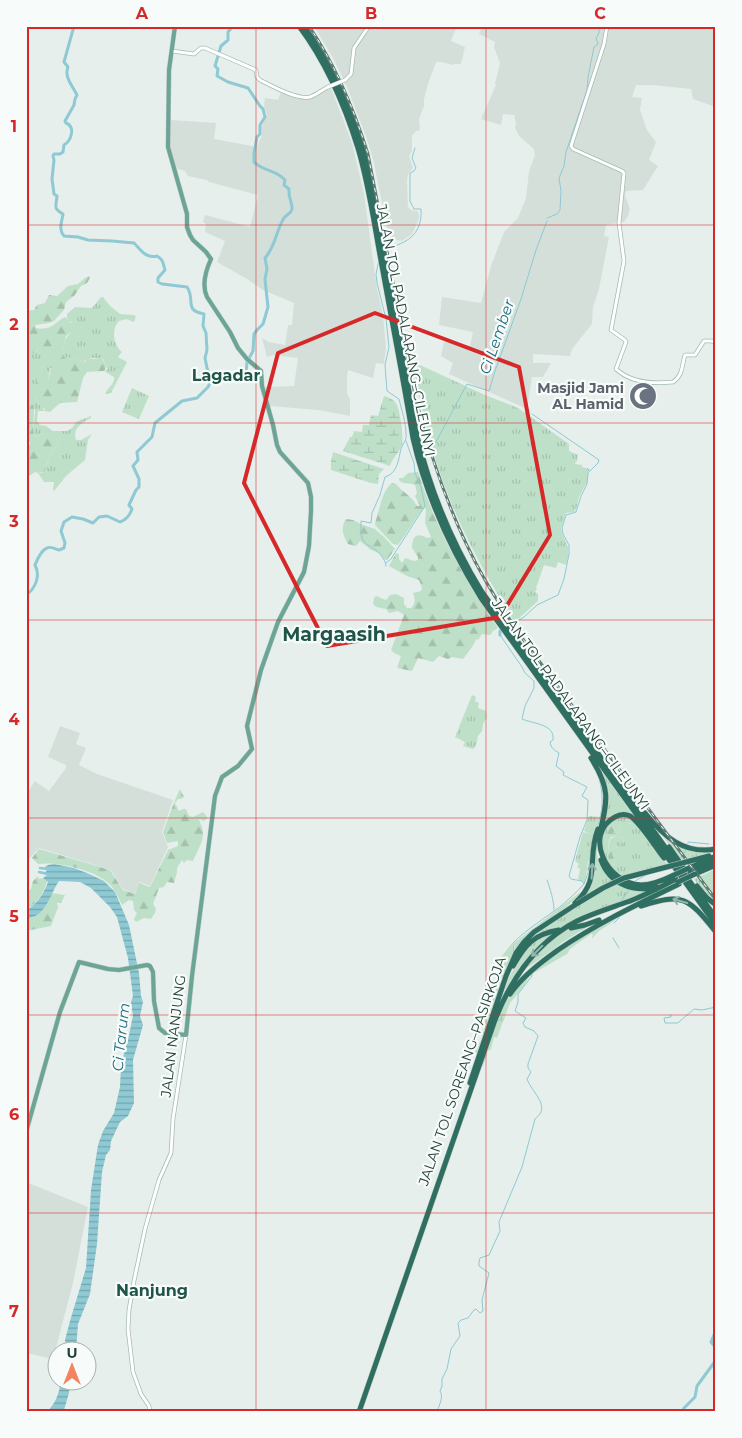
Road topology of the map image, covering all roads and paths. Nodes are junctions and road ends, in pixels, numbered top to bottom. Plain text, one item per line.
1 (175, 26) edge
2 (299, 26) edge
3 (304, 26) edge
4 (368, 26) edge
5 (607, 26) edge
6 (172, 52) junction
7 (382, 254) junction
8 (384, 264) junction
9 (716, 342) edge
10 (572, 726) junction
11 (598, 753) junction
12 (605, 812) junction
13 (645, 814) junction
14 (716, 849) edge
15 (716, 855) edge
16 (716, 860) edge
17 (716, 866) edge
18 (692, 873) junction
19 (677, 879) junction
20 (577, 903) junction
21 (716, 905) edge
22 (625, 910) junction
23 (716, 918) edge
24 (598, 923) junction
25 (716, 925) edge
26 (571, 928) dead end
27 (559, 930) dead end
28 (716, 931) edge
29 (499, 998) junction
30 (495, 1020) junction
31 (186, 1035) junction
32 (26, 1132) edge
33 (150, 1412) edge
34 (357, 1412) edge

1 - 6 main road, JALAN NANJUNG
2 - 7 highway, JALAN TOL PADALARANG–CILEUNYI
3 - 7 highway, JALAN TOL PADALARANG–CILEUNYI
4 - 6 main road, bridge
5 - 9 main road
6 - 31 main road, JALAN NANJUNG
7 - 8 highway, JALAN TOL PADALARANG–CILEUNYI
8 - 10 highway, JALAN TOL PADALARANG–CILEUNYI
8 - 11 highway, JALAN TOL PADALARANG–CILEUNYI
10 - 12 highway
10 - 25 highway, JALAN TOL PADALARANG–CILEUNYI
11 - 13 highway
11 - 23 highway, JALAN TOL PADALARANG–CILEUNYI
12 - 19 highway
20 -> 12 highway
13 - 14 highway
13 - 21 highway
15 - 18 highway
15 - 20 highway, JALAN TOL SOREANG–PASIRKOJA, bridge
16 - 18 highway, JALAN TOL SOREANG–PASIRKOJA
17 - 18 highway
18 - 19 highway, JALAN TOL SOREANG–PASIRKOJA, bridge
19 - 22 highway
19 - 28 highway
19 -> 30 highway, JALAN TOL SOREANG–PASIRKOJA
20 - 29 highway, JALAN TOL SOREANG–PASIRKOJA
22 - 24 highway
22 - 24 highway
28 -> 22 highway
24 - 26 highway
24 - 30 highway
27 - 29 highway
29 - 34 highway, JALAN TOL SOREANG–PASIRKOJA
30 - 34 highway, JALAN TOL SOREANG–PASIRKOJA
31 - 32 main road
31 - 33 main road, JALAN NANJUNG

